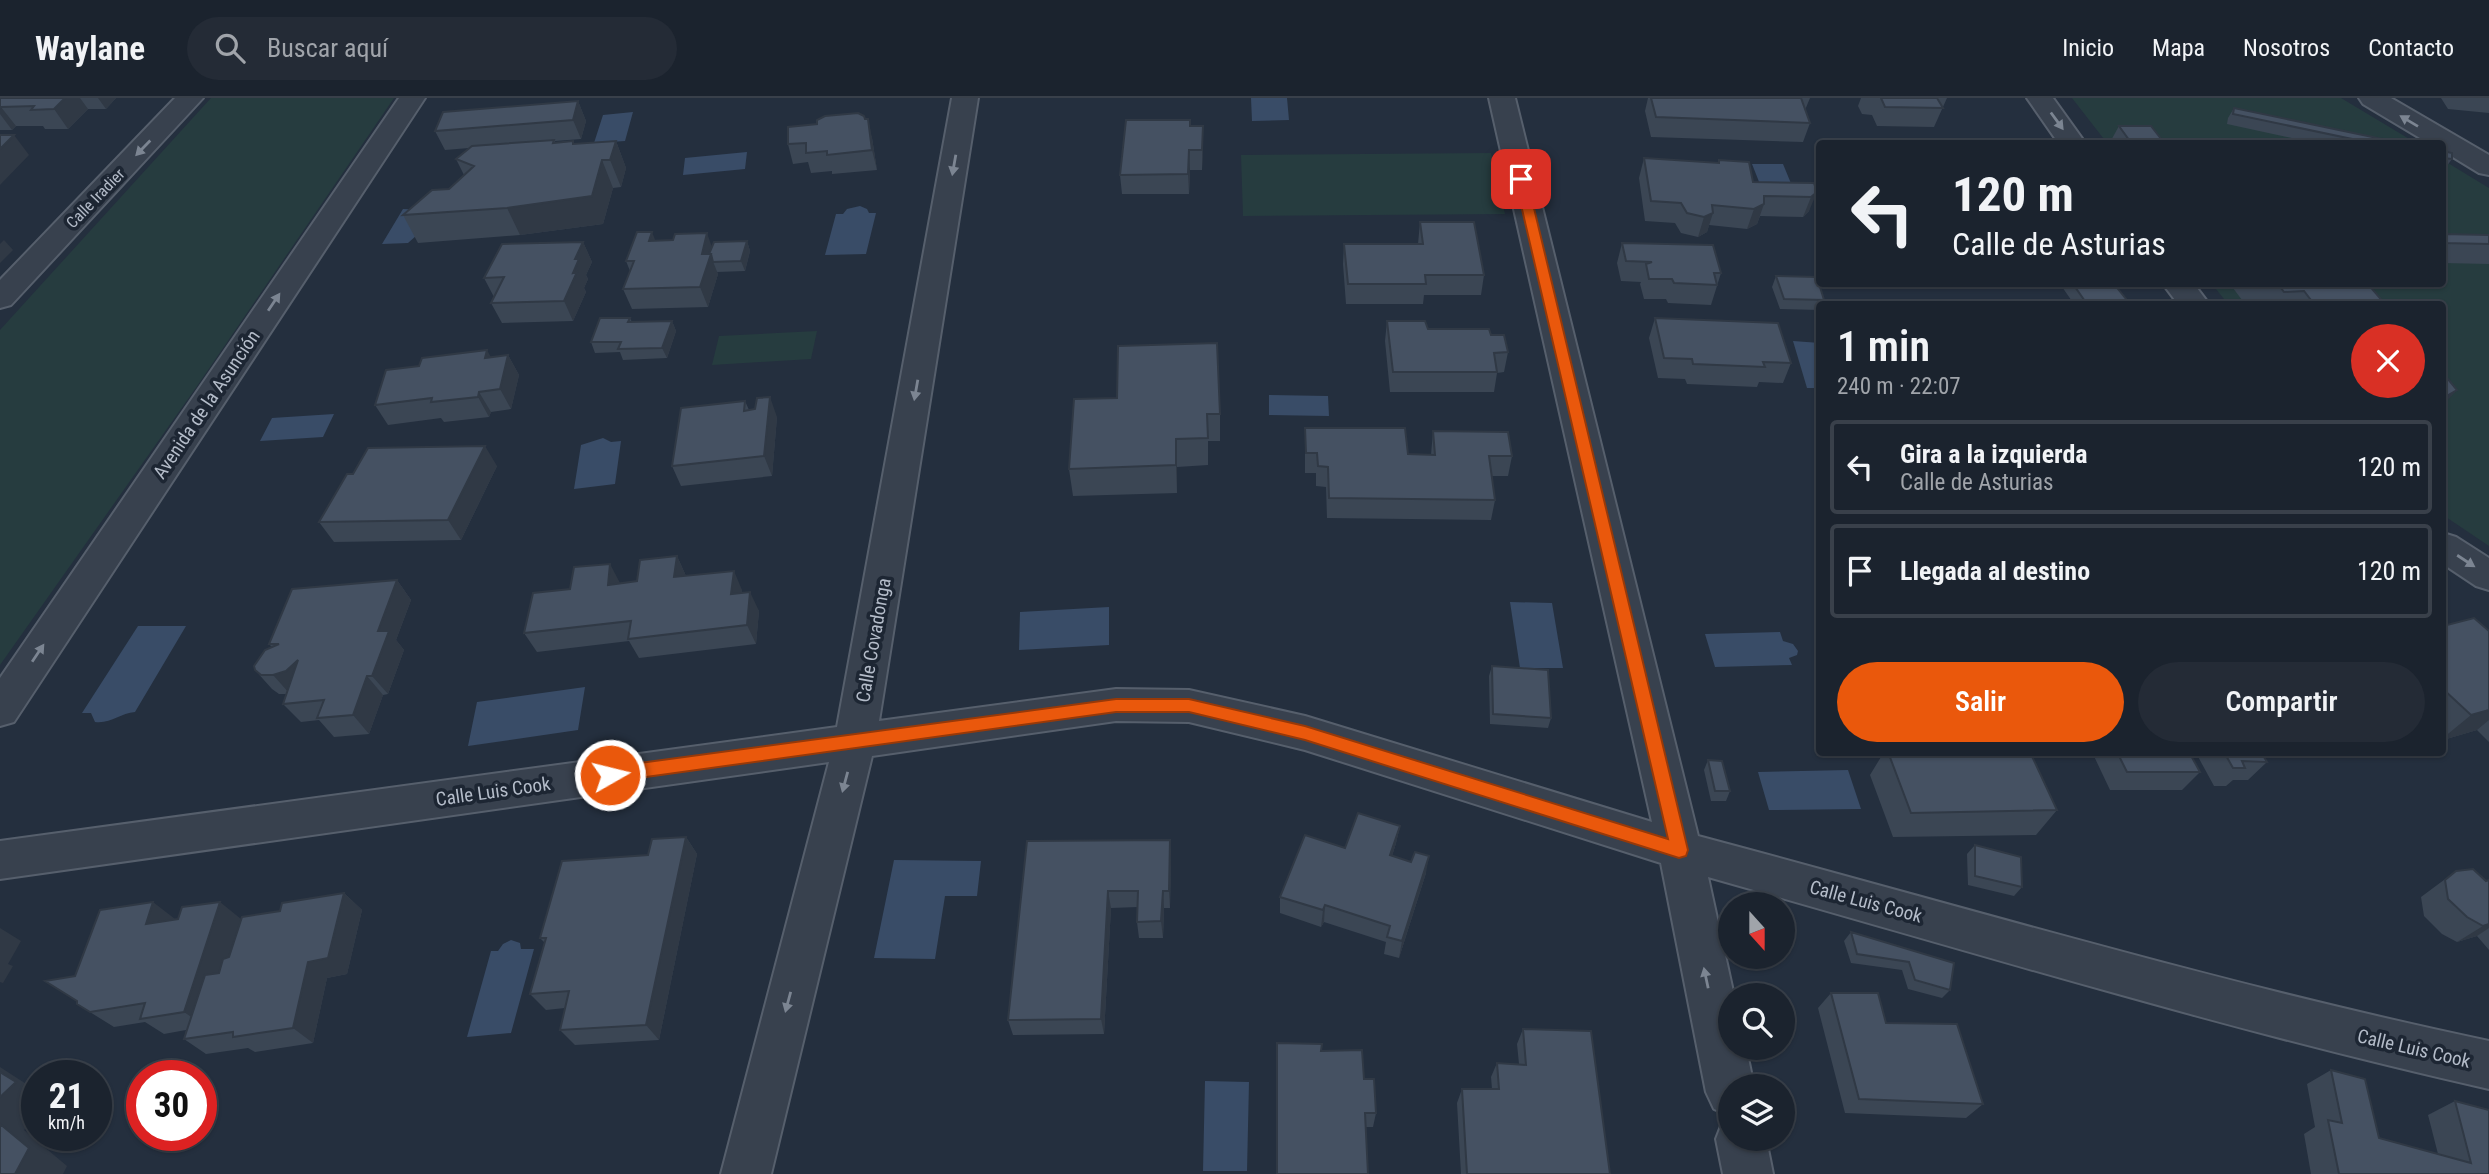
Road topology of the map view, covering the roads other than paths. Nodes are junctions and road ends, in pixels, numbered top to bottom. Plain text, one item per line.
1 (190, 98) edge
2 (412, 98) edge
3 (965, 98) edge
4 (1502, 98) edge
5 (2040, 98) edge
6 (2372, 98) edge
7 (2070, 140) edge
8 (2443, 140) edge
9 (2446, 142) edge
10 (2489, 167) edge
11 (2180, 287) edge
12 (0, 298) edge
13 (2192, 301) edge
14 (2446, 548) edge
15 (2489, 576) edge
16 (0, 710) edge
17 (855, 741) junction
18 (1679, 850) junction
19 (0, 860) edge
20 (2489, 1065) edge
21 (1727, 1074) edge
22 (1743, 1151) edge
23 (746, 1174) edge
24 (1748, 1174) edge

1 -> 12 street, Calle Iradier
16 -> 2 street, Avenida de la Asunción
3 -> 17 street, Calle Covadonga
4 - 18 street
5 -> 7 street
8 -> 6 street
10 -> 9 street
11 - 13 street
14 -> 15 street
17 - 18 street, Calle Luis Cook
17 - 19 street, Calle Luis Cook
17 -> 23 street, Calle Covadonga
18 - 20 street, Calle Luis Cook
21 -> 18 street
22 - 24 street

